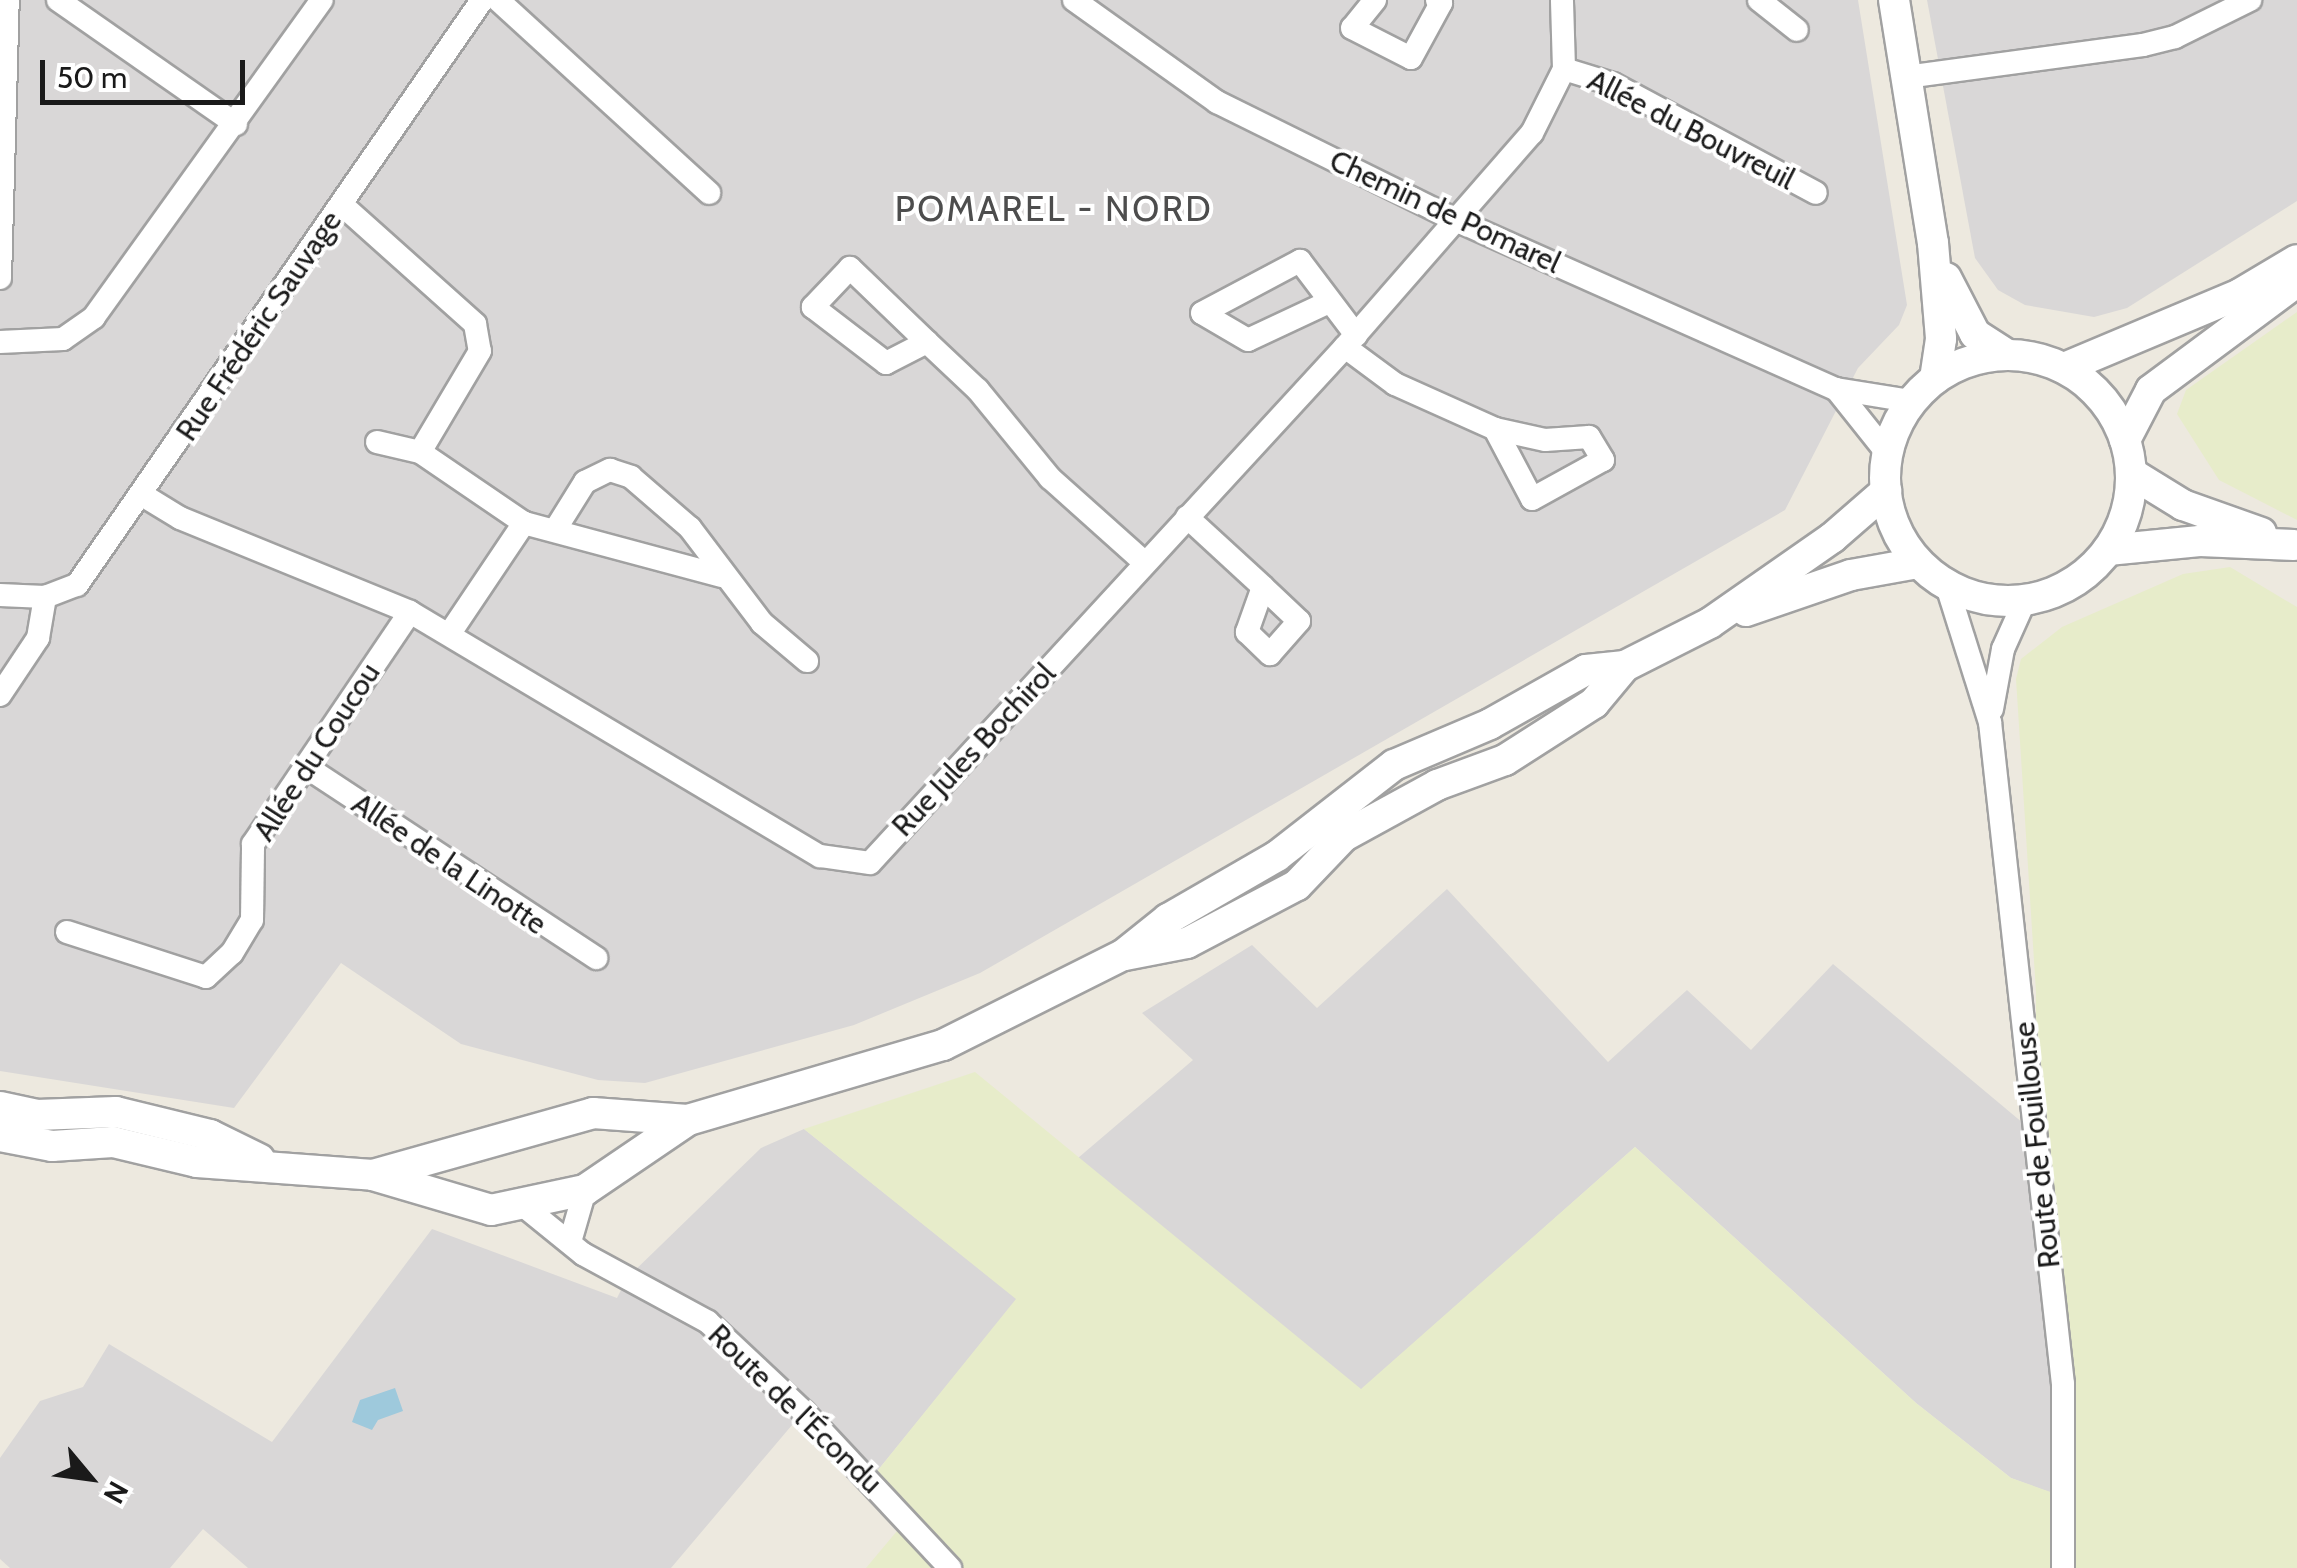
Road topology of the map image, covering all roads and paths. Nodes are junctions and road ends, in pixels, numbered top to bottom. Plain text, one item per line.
1 (8, 0) edge
2 (58, 0) edge
3 (322, 0) edge
4 (482, 0) edge
5 (498, 0) edge
6 (1074, 0) edge
7 (1375, 0) edge
8 (1437, 0) edge
9 (1562, 0) edge
10 (1759, 0) edge
11 (1894, 0) edge
12 (2198, 0) edge
13 (2250, 0) edge
14 (2207, 23) junction
15 (1797, 30) dead end
16 (1564, 69) junction
17 (1906, 76) junction
18 (236, 124) junction
19 (1816, 193) dead end
20 (709, 194) dead end
21 (341, 204) junction
22 (1458, 221) junction
23 (1932, 242) junction
24 (2297, 260) edge
25 (0, 278) edge
26 (2297, 281) edge
27 (1329, 302) junction
28 (1351, 341) junction
29 (0, 342) edge
30 (927, 342) junction
31 (2007, 354) junction
32 (2064, 368) junction
33 (1935, 379) junction
34 (1836, 389) junction
35 (1912, 401) junction
36 (1495, 429) dead end
37 (2125, 440) junction
38 (376, 442) dead end
39 (420, 452) junction
40 (1887, 452) junction
41 (2131, 473) junction
42 (1886, 492) junction
43 (144, 496) junction
44 (1187, 517) junction
45 (524, 523) junction
46 (555, 530) junction
47 (2296, 545) edge
48 (2108, 550) junction
49 (1145, 563) junction
50 (1918, 563) junction
51 (722, 576) junction
52 (1947, 586) junction
53 (1262, 587) dead end
54 (0, 594) edge
55 (45, 597) junction
56 (2025, 600) junction
57 (410, 612) junction
58 (1710, 623) junction
59 (450, 633) junction
60 (806, 661) dead end
61 (0, 695) edge
62 (1990, 722) junction
63 (305, 766) junction
64 (67, 932) dead end
65 (596, 958) dead end
66 (0, 1107) edge
67 (632, 1116) junction
68 (688, 1120) junction
69 (0, 1136) edge
70 (640, 1151) junction
71 (437, 1157) junction
72 (271, 1165) junction
73 (374, 1175) junction
74 (585, 1190) junction
75 (436, 1198) junction
76 (524, 1208) junction
77 (570, 1242) junction
78 (950, 1568) edge
79 (2063, 1568) edge

1 - 25 street
2 - 18 street
3 - 18 street
4 - 21 street, Rue Frédéric Sauvage
5 - 20 street
6 - 22 street, Chemin de Pomarel
7 - 8 street
9 - 16 street, Rue Jules Bochirol
10 - 15 street
11 - 17 street
12 - 14 street
13 - 14 street
14 - 17 street
16 - 19 street, Allée du Bouvreuil
16 - 22 street, Rue Jules Bochirol
17 - 23 street
18 - 29 street
21 - 39 street
21 - 43 street, Rue Frédéric Sauvage
22 - 28 street, Rue Jules Bochirol
22 - 34 street, Chemin de Pomarel
23 - 31 street
23 - 33 street
24 - 32 street
26 - 37 street
27 - 27 street
27 - 28 street
28 - 36 street
28 - 44 street, Rue Jules Bochirol
30 - 30 street
30 - 49 street
31 - 32 street
31 - 33 street
32 - 37 street
33 - 35 street
34 - 35 street, Chemin de Pomarel
34 - 40 street, Chemin de Pomarel
35 - 40 street
37 - 41 street
38 - 39 street
39 - 45 street
40 - 42 street
41 - 47 street
41 - 48 street
42 - 50 street
42 - 58 street
43 - 55 street, Rue Frédéric Sauvage
43 - 57 street, Rue Jules Bochirol
44 - 49 street, Rue Jules Bochirol
44 - 53 street
45 - 46 street
45 - 59 street
46 - 51 street
46 - 51 street
47 - 48 street
48 - 56 street
49 - 59 street, Rue Jules Bochirol
50 - 52 street
50 - 58 street
51 - 60 street
52 - 56 street
52 - 62 street, Route de Fouillouse
54 - 55 street
55 - 61 street
56 - 62 street, Route de Fouillouse
57 - 59 street, Rue Jules Bochirol
57 - 63 street, Allée du Coucou
58 - 68 street
62 - 79 street, Route de Fouillouse
63 - 64 street, Allée du Coucou
63 - 65 street, Allée de la Linotte
66 - 72 street
67 - 68 street
67 - 70 street
67 - 71 street
68 - 70 street
69 - 72 street
70 - 74 street
71 - 73 street
71 - 75 street
72 - 73 street
73 - 75 street
74 - 76 street
74 - 77 street
75 - 76 street
76 - 77 street, Route de l'Écondu
77 - 78 street, Route de l'Écondu

